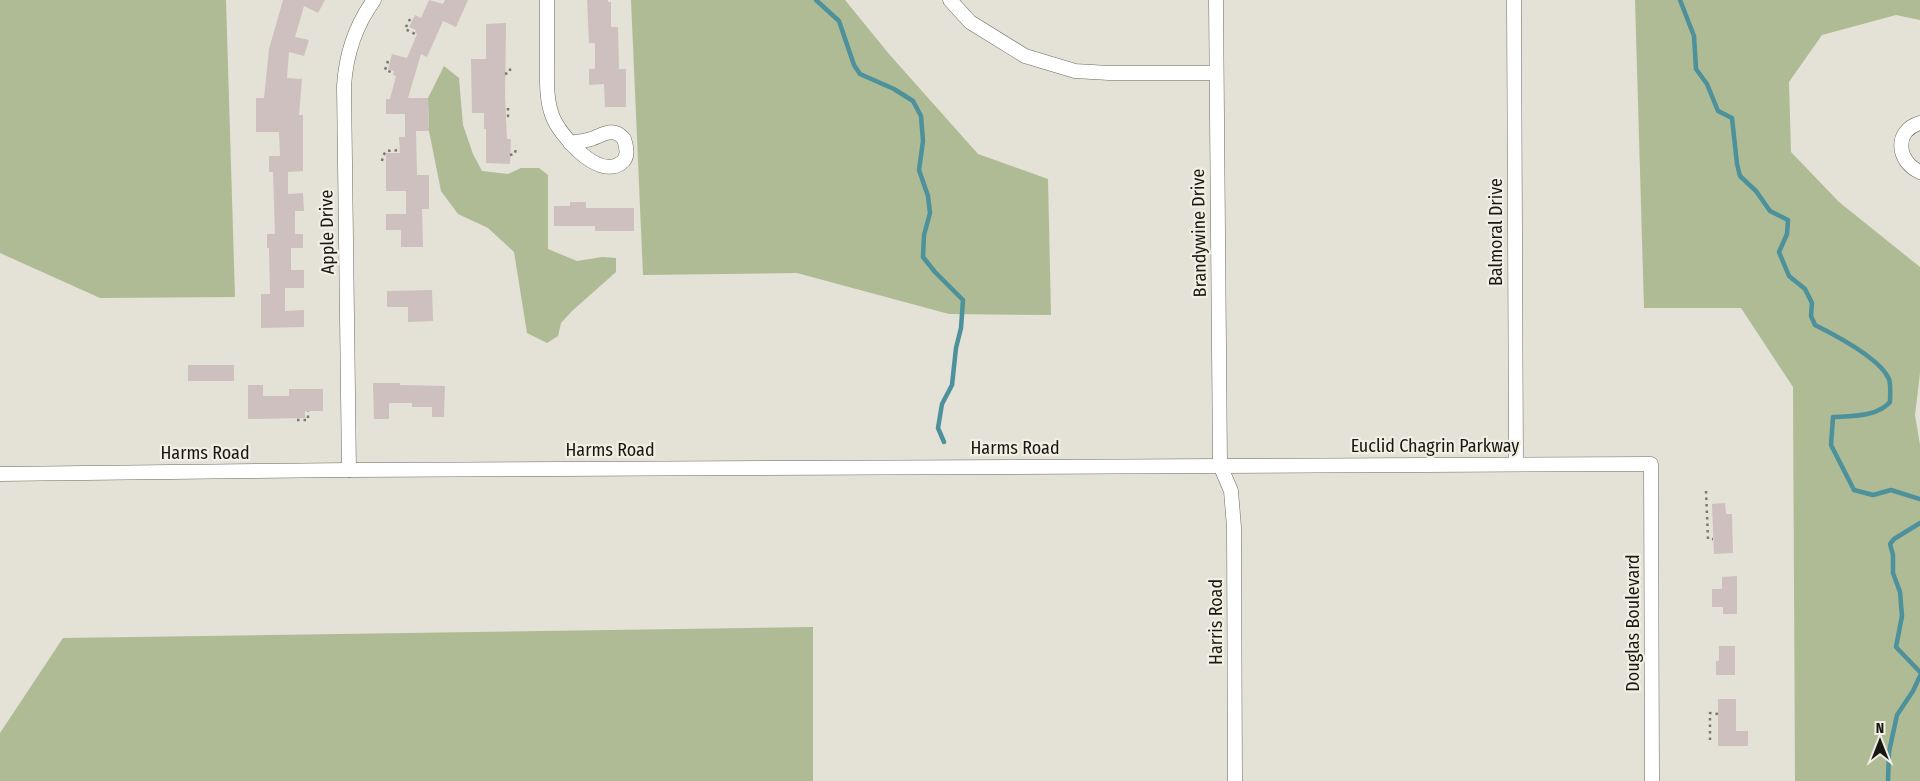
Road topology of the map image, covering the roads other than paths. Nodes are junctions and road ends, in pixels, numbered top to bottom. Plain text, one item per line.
1 (374, 0) edge
2 (547, 0) edge
3 (950, 0) edge
4 (1216, 0) edge
5 (1514, 0) edge
6 (1216, 72) junction
7 (1920, 123) edge
8 (570, 144) dead end
9 (1920, 172) edge
10 (1516, 464) junction
11 (1651, 464) joint
12 (1220, 465) junction
13 (349, 470) junction
14 (0, 474) edge
15 (1235, 781) edge
16 (1652, 781) edge

1 - 13 street, Apple Drive
2 - 8 street
3 - 6 street
4 - 6 street, Brandywine Drive
5 - 10 street, Balmoral Drive
6 - 12 street, Brandywine Drive
7 - 9 street
10 - 11 street, Euclid Chagrin Parkway
10 - 12 street, Euclid Chagrin Parkway
11 - 16 street, Douglas Boulevard
12 - 13 street, Harms Road
12 - 15 street, Harris Road
13 - 14 street, Harms Road

